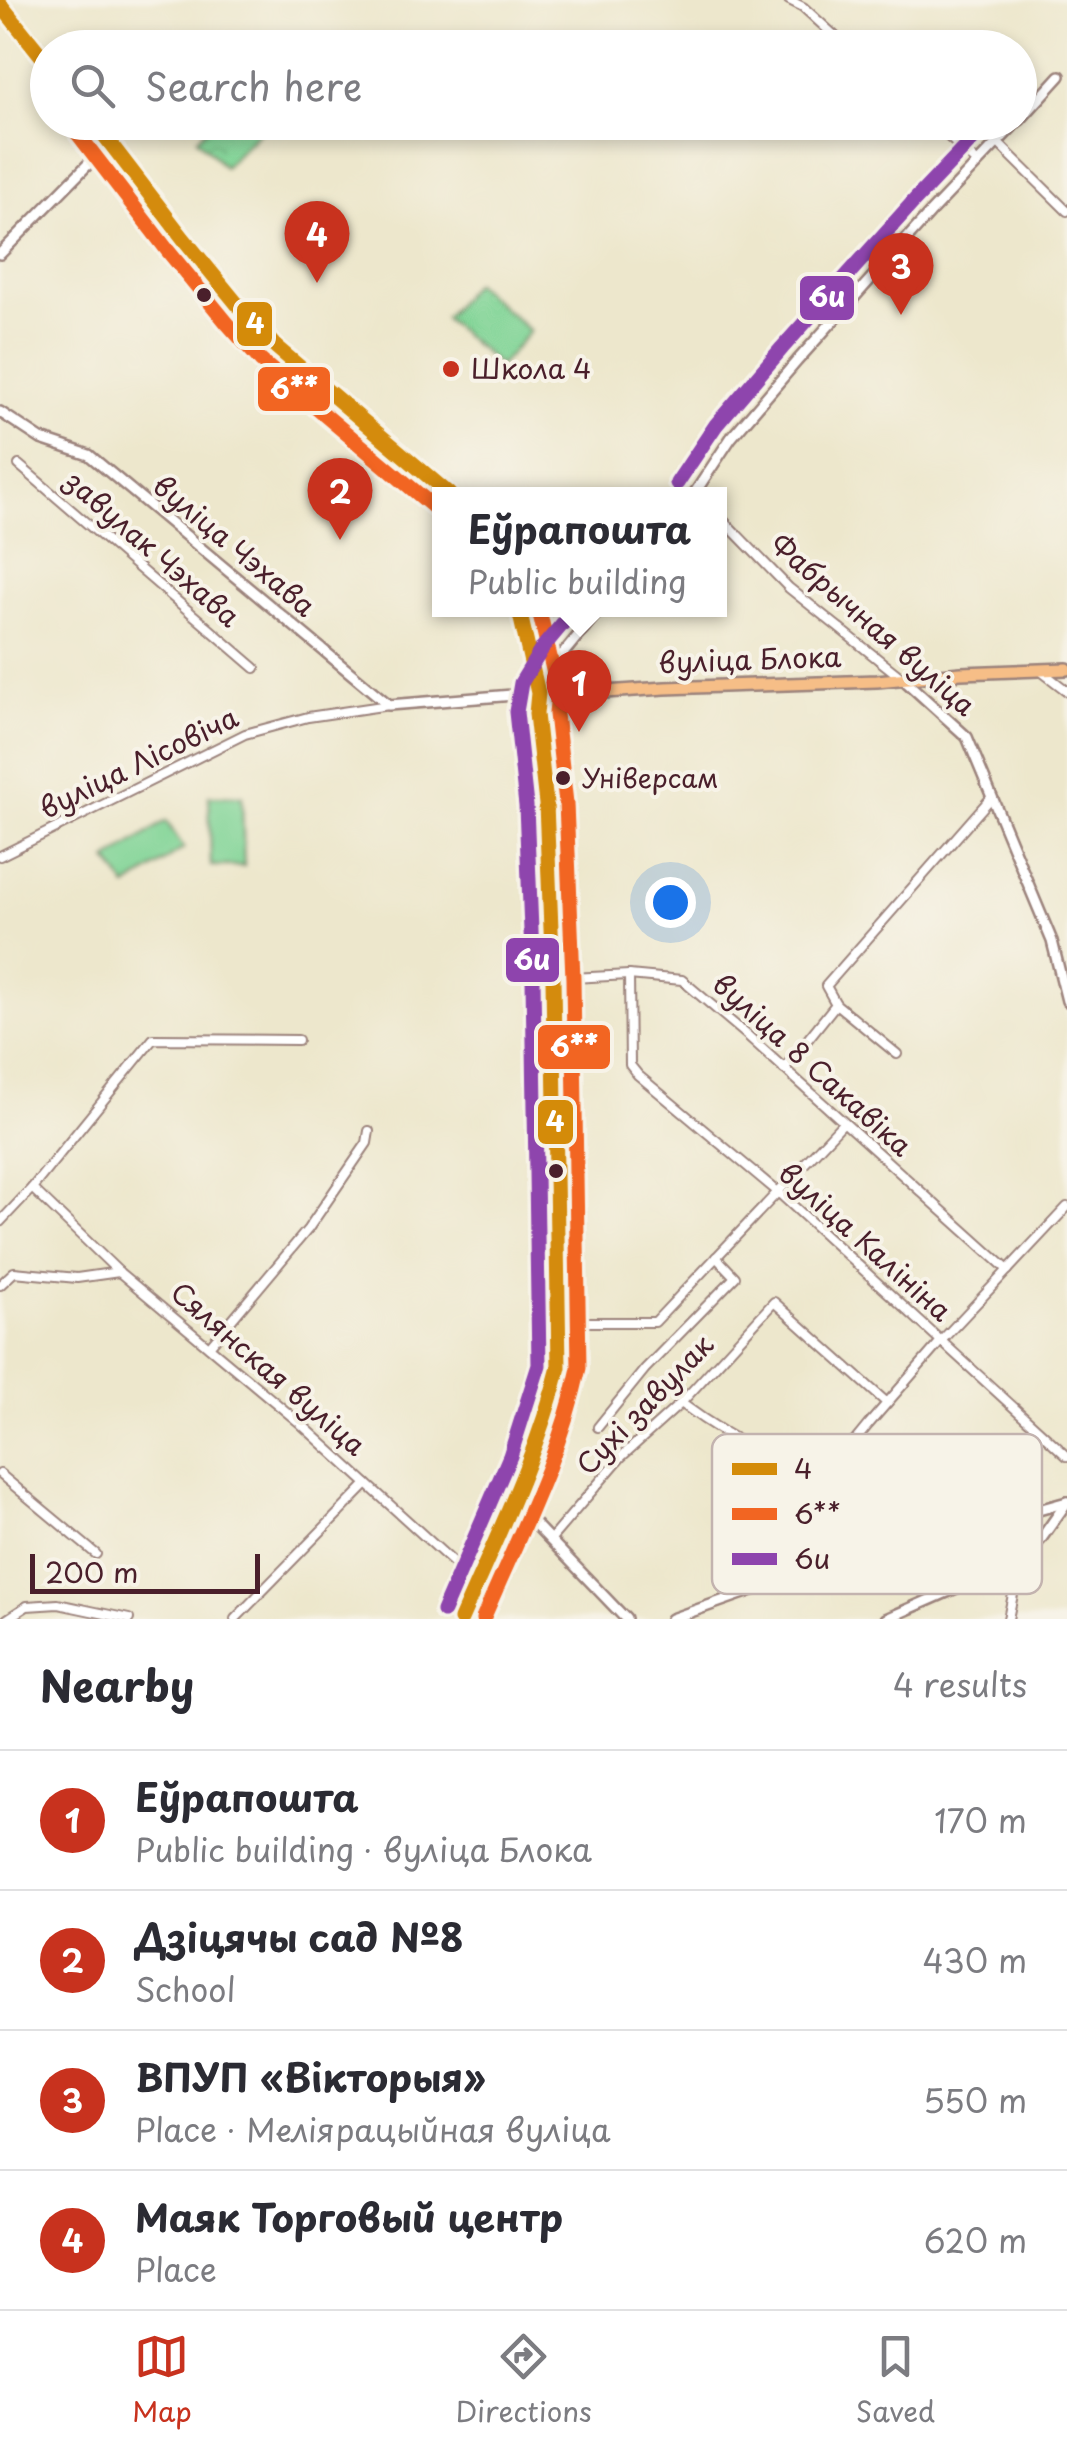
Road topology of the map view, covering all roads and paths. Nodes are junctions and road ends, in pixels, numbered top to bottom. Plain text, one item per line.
1 (789, 0) edge
2 (0, 4) edge
3 (829, 30) edge
4 (30, 42) edge
5 (1064, 73) edge
6 (1037, 101) edge
7 (107, 140) edge
8 (952, 140) edge
9 (1001, 140) edge
10 (109, 143) junction
11 (998, 143) junction
12 (978, 163) junction
13 (1067, 211) edge
14 (0, 254) edge
15 (0, 412) edge
16 (19, 465) dead end
17 (440, 487) edge
18 (699, 487) edge
19 (727, 524) edge
20 (522, 617) edge
21 (593, 617) edge
22 (255, 668) dead end
23 (1067, 669) edge
24 (1041, 671) junction
25 (903, 679) junction
26 (1067, 692) edge
27 (538, 693) junction
28 (389, 706) junction
29 (992, 798) junction
30 (0, 856) edge
31 (629, 975) junction
32 (553, 978) junction
33 (1067, 1001) edge
34 (836, 1004) junction
35 (298, 1040) dead end
36 (897, 1054) dead end
37 (784, 1069) junction
38 (843, 1123) junction
39 (369, 1131) dead end
40 (32, 1188) junction
41 (778, 1192) junction
42 (1067, 1207) edge
43 (12, 1208) junction
44 (0, 1210) edge
45 (0, 1222) edge
46 (716, 1258) junction
47 (1008, 1270) junction
48 (120, 1272) junction
49 (0, 1286) edge
50 (558, 1322) junction
51 (942, 1341) junction
52 (209, 1346) junction
53 (681, 1402) junction
54 (887, 1403) junction
55 (598, 1427) dead end
56 (725, 1434) edge
57 (861, 1434) edge
58 (1067, 1456) edge
59 (3, 1477) edge
60 (367, 1484) junction
61 (0, 1488) edge
62 (1067, 1502) edge
63 (512, 1505) junction
64 (1042, 1509) edge
65 (1042, 1538) edge
66 (550, 1540) junction
67 (96, 1554) dead end
68 (476, 1584) junction
69 (742, 1594) edge
70 (943, 1594) edge
71 (1013, 1594) edge
72 (7, 1619) edge
73 (129, 1619) edge
74 (235, 1619) edge
75 (462, 1619) edge
76 (626, 1619) edge
77 (672, 1619) edge
78 (886, 1619) edge
79 (1008, 1619) edge

1 - 3 street
2 - 4 main road
5 - 6 street
7 - 10 main road
8 - 12 street
9 - 11 street
10 - 14 street
10 - 17 main road
11 - 12 street
11 - 13 street
12 - 18 street
15 - 28 street, вуліца Чэхава
16 - 22 street, завулак Чэхава
19 - 25 street, Фабрычная вуліца
20 - 27 main road
21 - 27 street
23 - 24 main road, вуліца Блока
24 - 25 main road, вуліца Блока
24 - 26 street
25 - 27 main road, вуліца Блока
25 - 29 street, Фабрычная вуліца
27 - 28 street, вуліца Лісовіча
27 - 32 main road
28 - 30 street, вуліца Лісовіча
29 - 33 street, Фабрычная вуліца
29 - 34 street
31 - 32 street, вуліца 8 Сакавіка
31 - 37 street, вуліца 8 Сакавіка
31 - 41 street, вуліца Калініна
32 - 50 main road
34 - 36 street
34 - 37 street
35 - 40 street
37 - 38 street, вуліца 8 Сакавіка
38 - 41 street
38 - 47 street, вуліца 8 Сакавіка
39 - 52 street
40 - 43 street
40 - 48 street, Сялянская вуліца
41 - 46 street
41 - 51 street, вуліца Калініна
42 - 47 street
43 - 44 street
43 - 45 street
46 - 50 street
46 - 55 street
47 - 51 street
48 - 49 street
48 - 52 street, Сялянская вуліца
50 - 63 main road
51 - 54 street
51 - 58 street, вуліца Калініна
52 - 60 street, Сялянская вуліца
53 - 54 street, Сухі завулак
53 - 56 street
53 - 66 street, Сухі завулак
54 - 57 street
59 - 61 street
59 - 67 street
60 - 68 street, Сялянская вуліца
60 - 74 street
62 - 64 street
62 - 65 street
63 - 66 street
63 - 68 main road
66 - 76 street
68 - 75 main road
69 - 77 street
70 - 78 street
71 - 79 street
72 - 73 street

